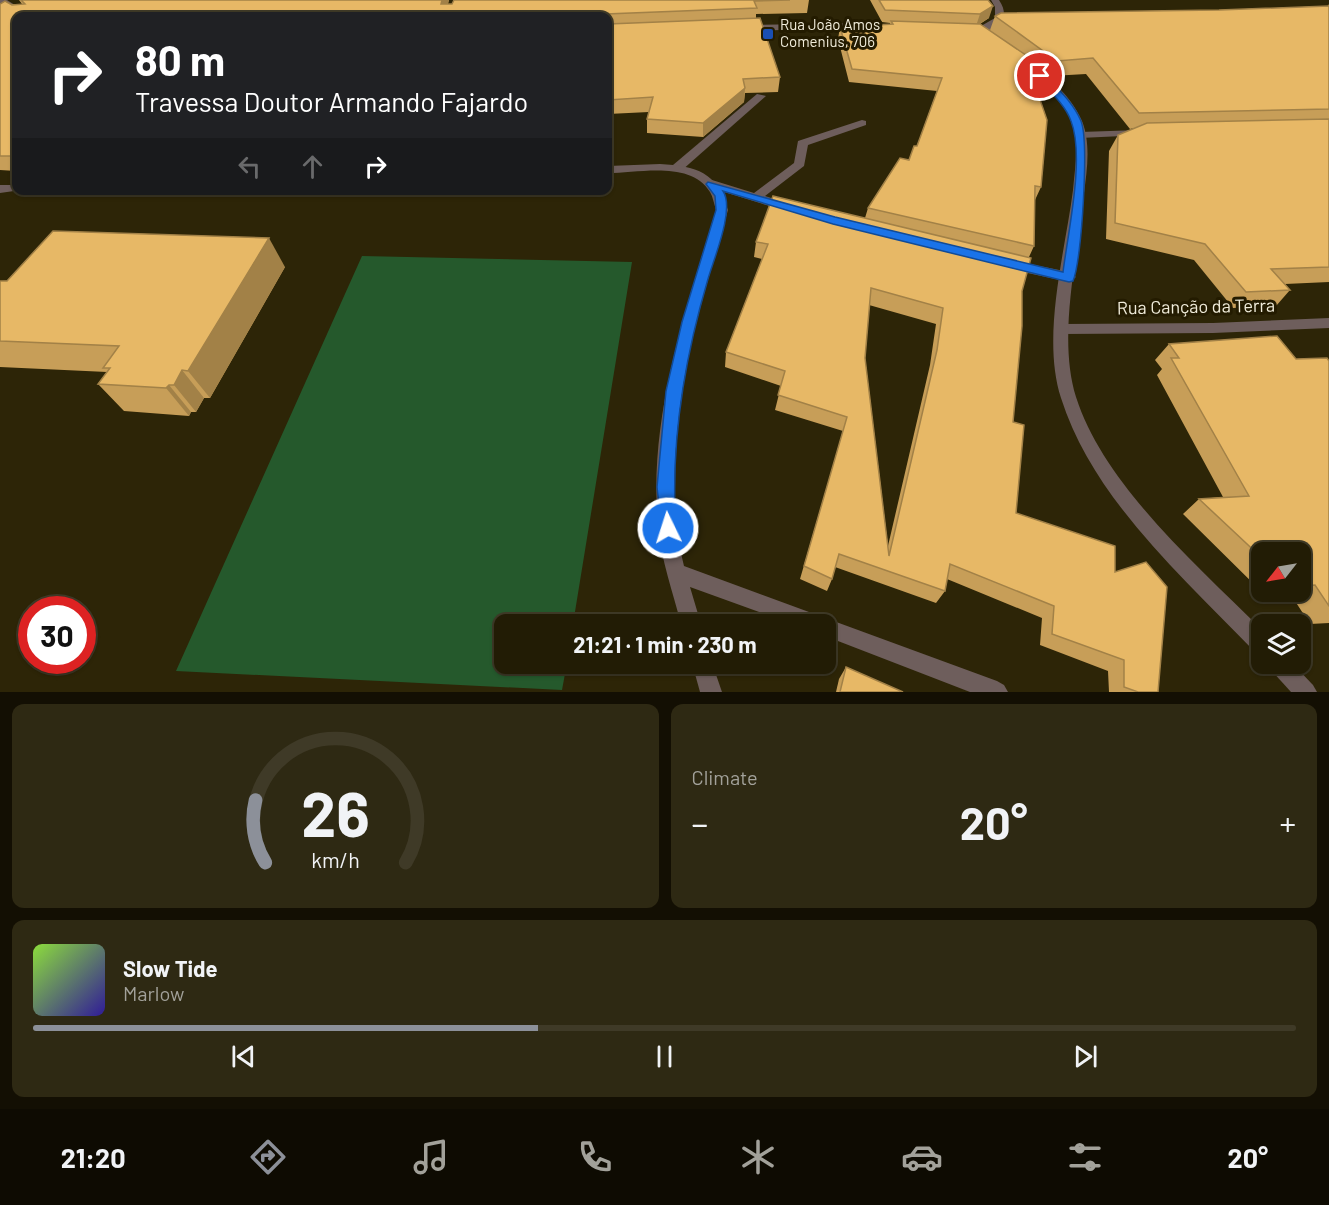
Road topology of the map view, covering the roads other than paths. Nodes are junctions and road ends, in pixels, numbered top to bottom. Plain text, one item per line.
1 (1, 0) edge
2 (995, 0) edge
3 (20, 12) edge
4 (1011, 18) edge
5 (1000, 19) junction
6 (883, 27) edge
7 (732, 28) edge
8 (954, 29) edge
9 (978, 31) junction
10 (997, 41) edge
11 (1013, 52) edge
12 (761, 96) dead end
13 (862, 123) dead end
14 (1156, 133) edge
15 (1080, 135) junction
16 (677, 168) junction
17 (612, 170) edge
18 (712, 184) junction
19 (755, 198) junction
20 (800, 211) edge
21 (992, 260) edge
22 (1069, 278) junction
23 (1329, 323) edge
24 (1063, 329) junction
25 (678, 573) junction
26 (689, 614) edge
27 (791, 614) edge
28 (836, 630) edge
29 (1251, 633) edge
30 (705, 674) edge
31 (1289, 674) edge
32 (711, 692) edge
33 (997, 692) edge
34 (1306, 692) edge

1 - 3 street
2 - 5 street
4 - 5 street
5 - 9 street
6 - 7 street
8 - 9 street
9 - 10 street
11 - 15 street
12 - 16 street
13 - 19 street
14 - 15 street
15 - 22 street
16 - 17 street
16 - 18 street
18 - 19 street
18 - 25 street
19 - 20 street
21 - 22 street
22 - 24 street
23 - 24 street, Rua Canção da Terra
24 - 29 street
25 - 26 street
25 - 27 street
28 - 33 street
30 - 32 street
31 - 34 street

